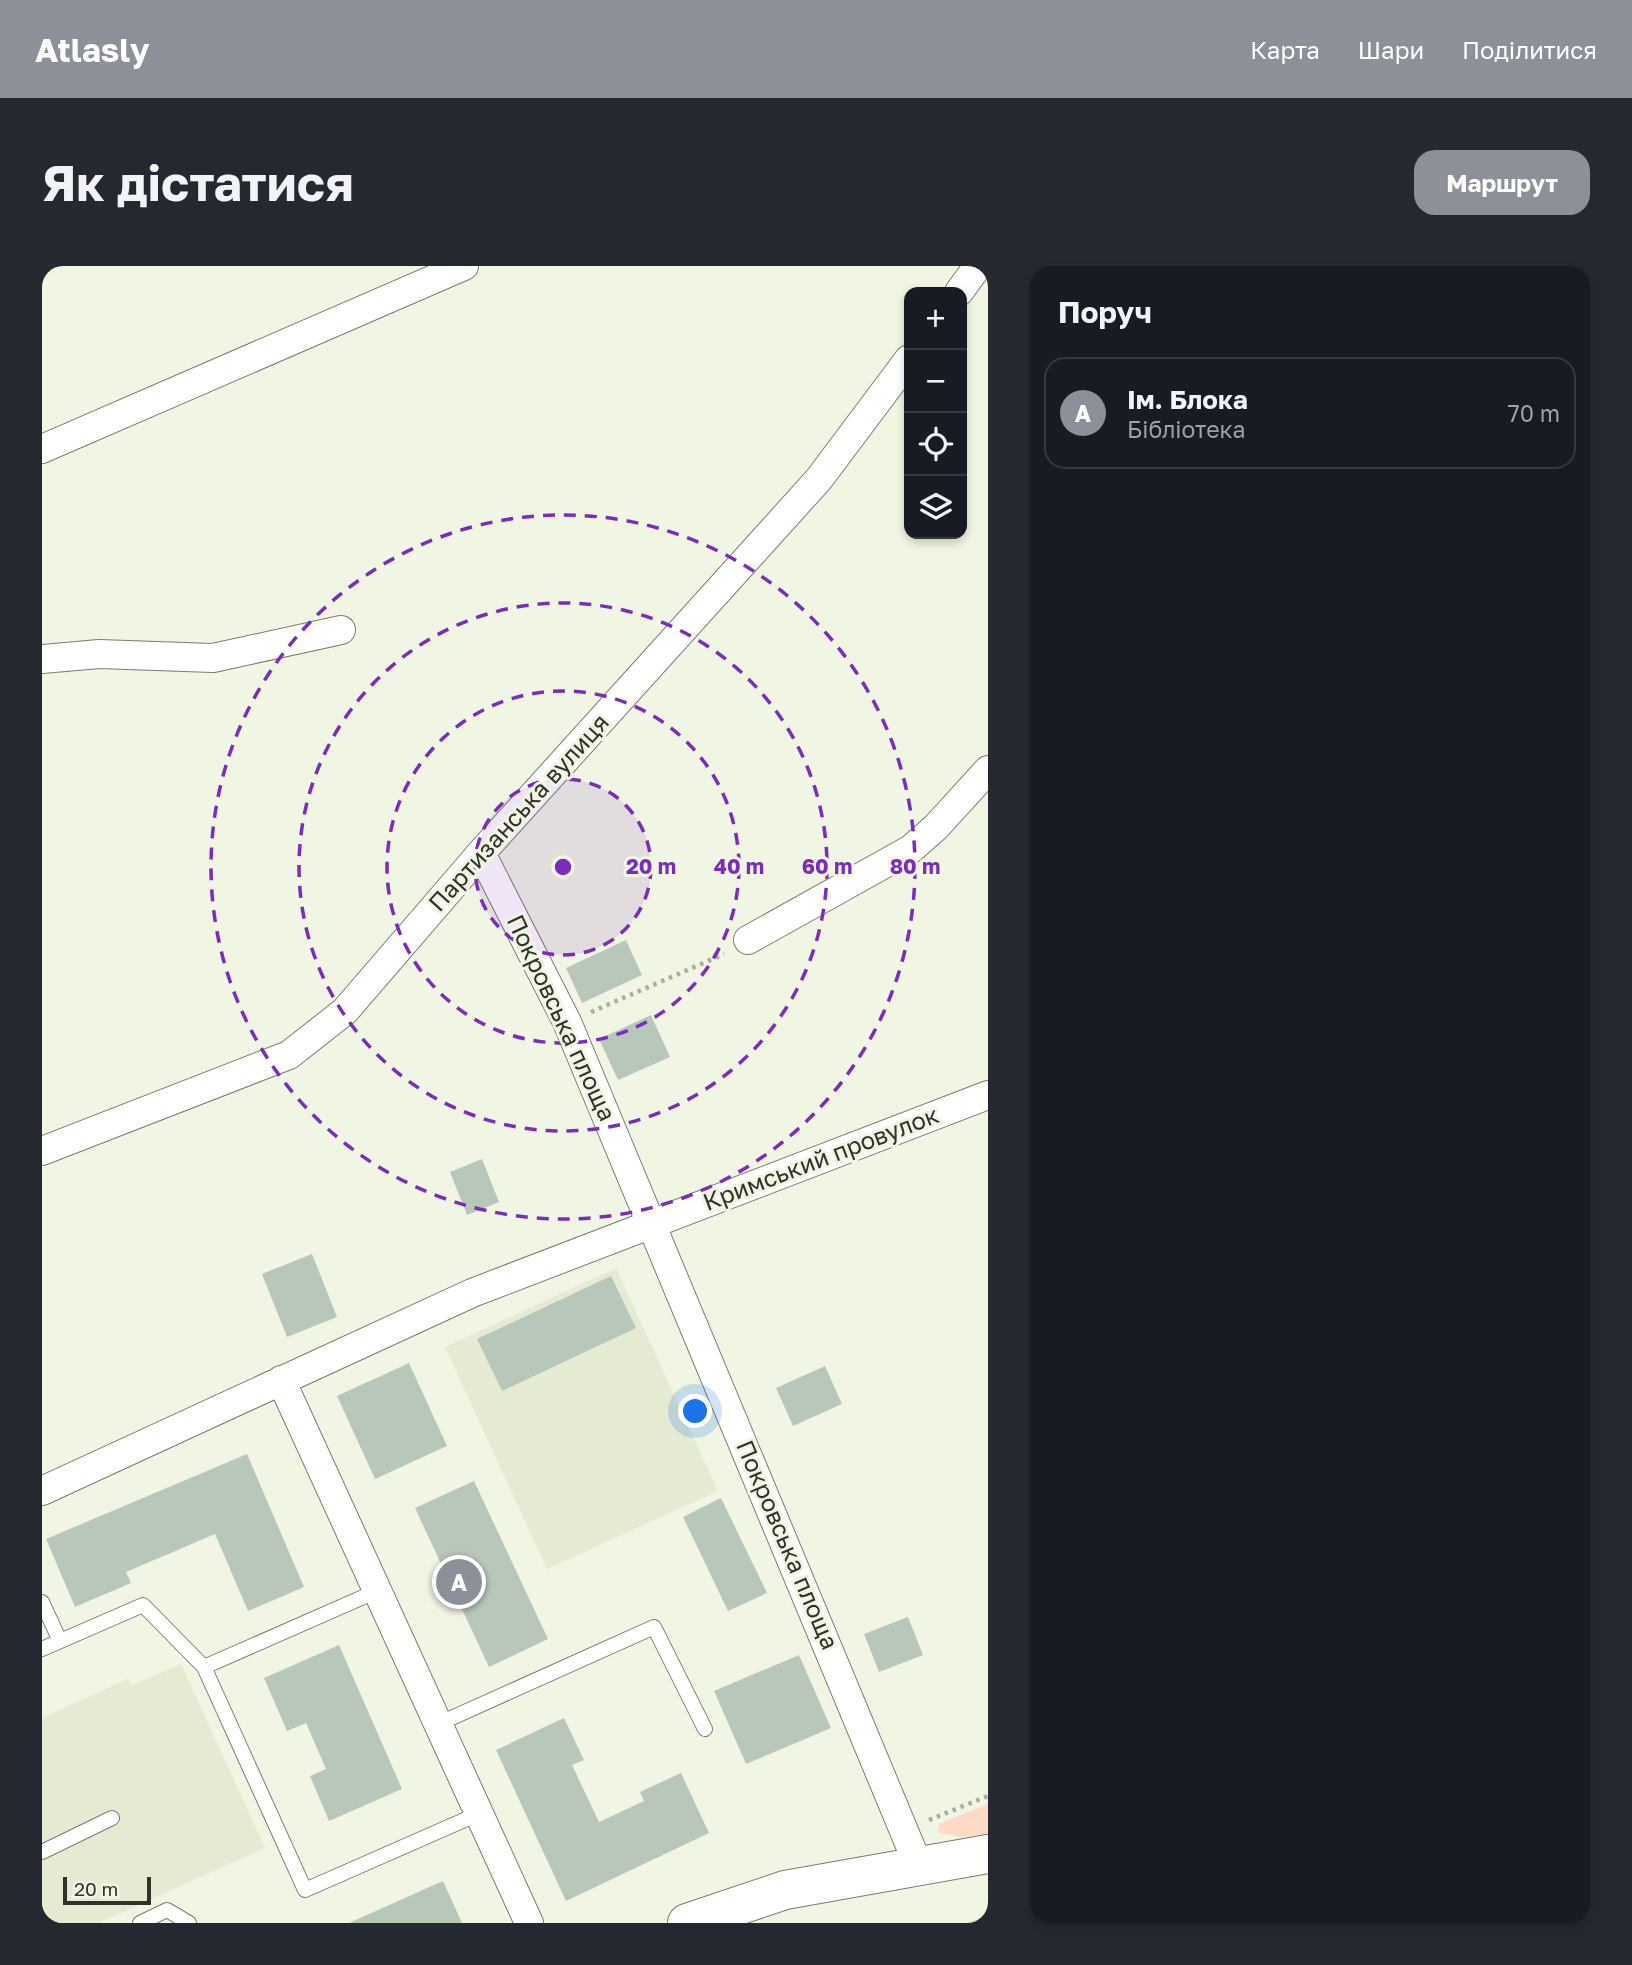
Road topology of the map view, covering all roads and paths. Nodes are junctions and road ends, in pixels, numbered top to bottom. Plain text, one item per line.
1 (464, 266) edge
2 (978, 266) edge
3 (963, 287) edge
4 (904, 366) edge
5 (42, 449) edge
6 (341, 630) dead end
7 (42, 659) edge
8 (988, 771) edge
9 (481, 853) junction
10 (748, 940) joint
11 (567, 1022) junction
12 (988, 1095) edge
13 (42, 1151) edge
14 (653, 1224) junction
15 (281, 1380) junction
16 (42, 1491) edge
17 (377, 1591) junction
18 (42, 1602) edge
19 (60, 1641) junction
20 (42, 1649) edge
21 (204, 1667) junction
22 (438, 1724) junction
23 (705, 1729) dead end
24 (988, 1796) edge
25 (478, 1814) junction
26 (112, 1818) dead end
27 (905, 1830) junction
28 (42, 1852) edge
29 (988, 1854) edge
30 (919, 1867) junction
31 (140, 1923) edge
32 (189, 1923) edge
33 (529, 1923) edge
34 (687, 1923) edge

1 - 5 street
2 - 3 street
4 - 9 street, Партизанська вулиця
6 - 7 street
8 - 10 street
9 - 11 street, Покровська площа
9 - 13 street, Партизанська вулиця
10 - 11 path
11 - 14 street, Покровська площа
12 - 14 street, Кримський провулок
14 - 15 street
14 - 27 street, Покровська площа
15 - 16 street
15 - 17 street
17 - 21 lane
17 - 22 street
18 - 19 lane
19 - 20 lane
19 - 21 lane
21 - 25 lane
22 - 23 lane
22 - 25 street
24 - 27 path
25 - 33 street
26 - 28 lane
27 - 30 street, Покровська площа
29 - 30 highway
30 - 34 highway
31 - 32 lane

